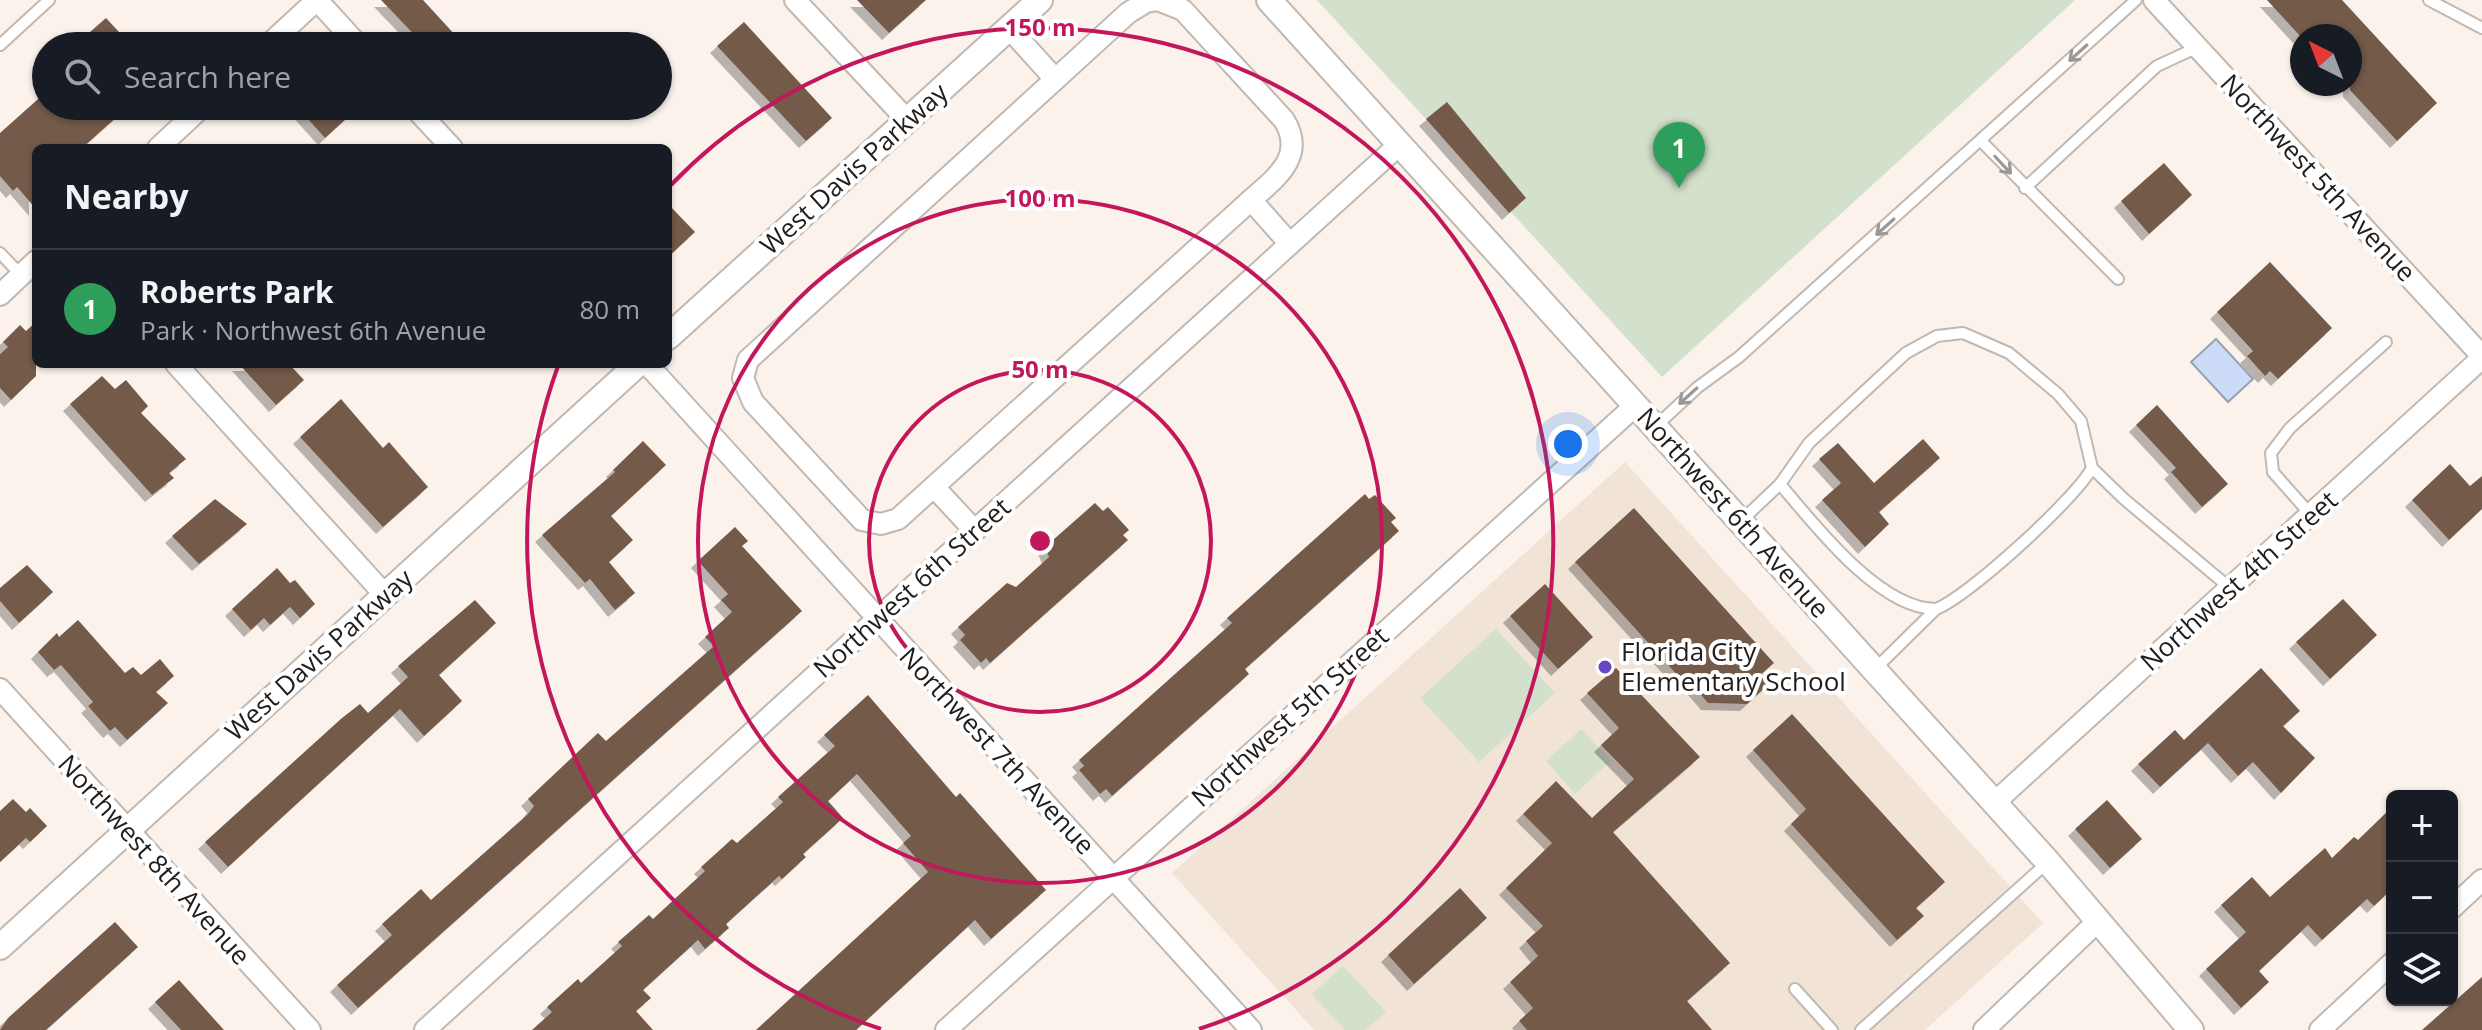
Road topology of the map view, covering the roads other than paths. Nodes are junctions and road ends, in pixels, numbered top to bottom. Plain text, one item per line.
1 (49, 0) edge
2 (317, 0) edge
3 (795, 0) edge
4 (1040, 0) edge
5 (1269, 0) edge
6 (2136, 0) edge
7 (2154, 0) edge
8 (2429, 0) edge
9 (1009, 28) junction
10 (2482, 28) edge
11 (282, 32) edge
12 (346, 32) edge
13 (0, 45) edge
14 (2198, 47) junction
15 (1055, 79) junction
16 (188, 120) edge
17 (426, 120) edge
18 (908, 121) junction
19 (1981, 141) junction
20 (162, 144) edge
21 (448, 144) edge
22 (1400, 144) junction
23 (2025, 188) junction
24 (1251, 200) junction
25 (1290, 244) junction
26 (0, 253) edge
27 (29, 268) edge
28 (2118, 279) dead end
29 (0, 295) edge
30 (672, 333) edge
31 (2386, 342) dead end
32 (2482, 357) edge
33 (180, 368) edge
34 (634, 368) edge
35 (651, 368) edge
36 (1636, 405) junction
37 (1655, 426) junction
38 (2092, 468) junction
39 (1780, 484) junction
40 (934, 487) junction
41 (2311, 515) junction
42 (1740, 522) junction
43 (975, 531) junction
44 (2230, 588) junction
45 (385, 595) junction
46 (1936, 609) junction
47 (876, 620) junction
48 (1875, 670) junction
49 (0, 689) edge
50 (1994, 803) junction
51 (127, 830) junction
52 (2048, 862) junction
53 (1113, 878) junction
54 (2482, 880) edge
55 (2458, 902) edge
56 (2098, 921) junction
57 (0, 947) edge
58 (2386, 969) edge
59 (1795, 989) dead end
60 (310, 1030) edge
61 (425, 1030) edge
62 (946, 1030) edge
63 (1251, 1030) edge
64 (1832, 1030) edge
65 (1861, 1030) edge
66 (1984, 1030) edge
67 (2191, 1030) edge
68 (2320, 1030) edge

1 - 13 lane
2 - 11 street
2 - 12 street
3 - 18 street
4 - 9 street, West Davis Parkway
5 - 22 street, Northwest 6th Avenue
6 -> 19 lane
7 - 14 street, Northwest 5th Avenue
8 - 10 lane
9 - 15 street
9 - 18 street, West Davis Parkway
14 - 23 lane
14 - 32 street, Northwest 5th Avenue
15 - 24 street
15 - 40 street
16 - 20 street
17 - 21 street
18 - 30 street, West Davis Parkway
19 -> 23 lane
19 -> 37 lane
22 - 25 street, Northwest 6th Street
22 - 36 street, Northwest 6th Avenue
23 - 28 lane
24 - 25 street
24 - 40 street
25 - 43 street, Northwest 6th Street
26 - 27 lane
27 - 29 street
31 - 41 lane
32 - 41 street, Northwest 4th Street
33 - 45 street
34 - 45 street, West Davis Parkway
35 - 47 street, Northwest 7th Avenue
36 - 37 street, Northwest 6th Avenue
36 - 53 street, Northwest 5th Street
37 - 42 street, Northwest 6th Avenue
38 - 39 lane
38 - 44 lane
38 - 46 lane
39 - 42 lane
39 - 46 lane
40 - 43 street
41 - 44 street, Northwest 4th Street
42 - 48 street, Northwest 6th Avenue
43 - 47 street, Northwest 6th Street
44 - 50 street, Northwest 4th Street
45 - 51 street, West Davis Parkway
46 - 48 lane
47 - 53 street, Northwest 7th Avenue
47 - 61 street, Northwest 6th Street
48 - 50 street, Northwest 6th Avenue
49 - 51 street, Northwest 8th Avenue
50 - 52 street, Northwest 6th Avenue
51 - 57 street, West Davis Parkway
51 - 60 street, Northwest 8th Avenue
52 - 56 street, Northwest 6th Avenue
52 - 65 lane
53 - 62 street, Northwest 5th Street
53 - 63 street, Northwest 7th Avenue
54 - 55 street
56 - 66 street
56 - 67 street, Northwest 6th Avenue
58 - 68 street
59 - 64 lane

